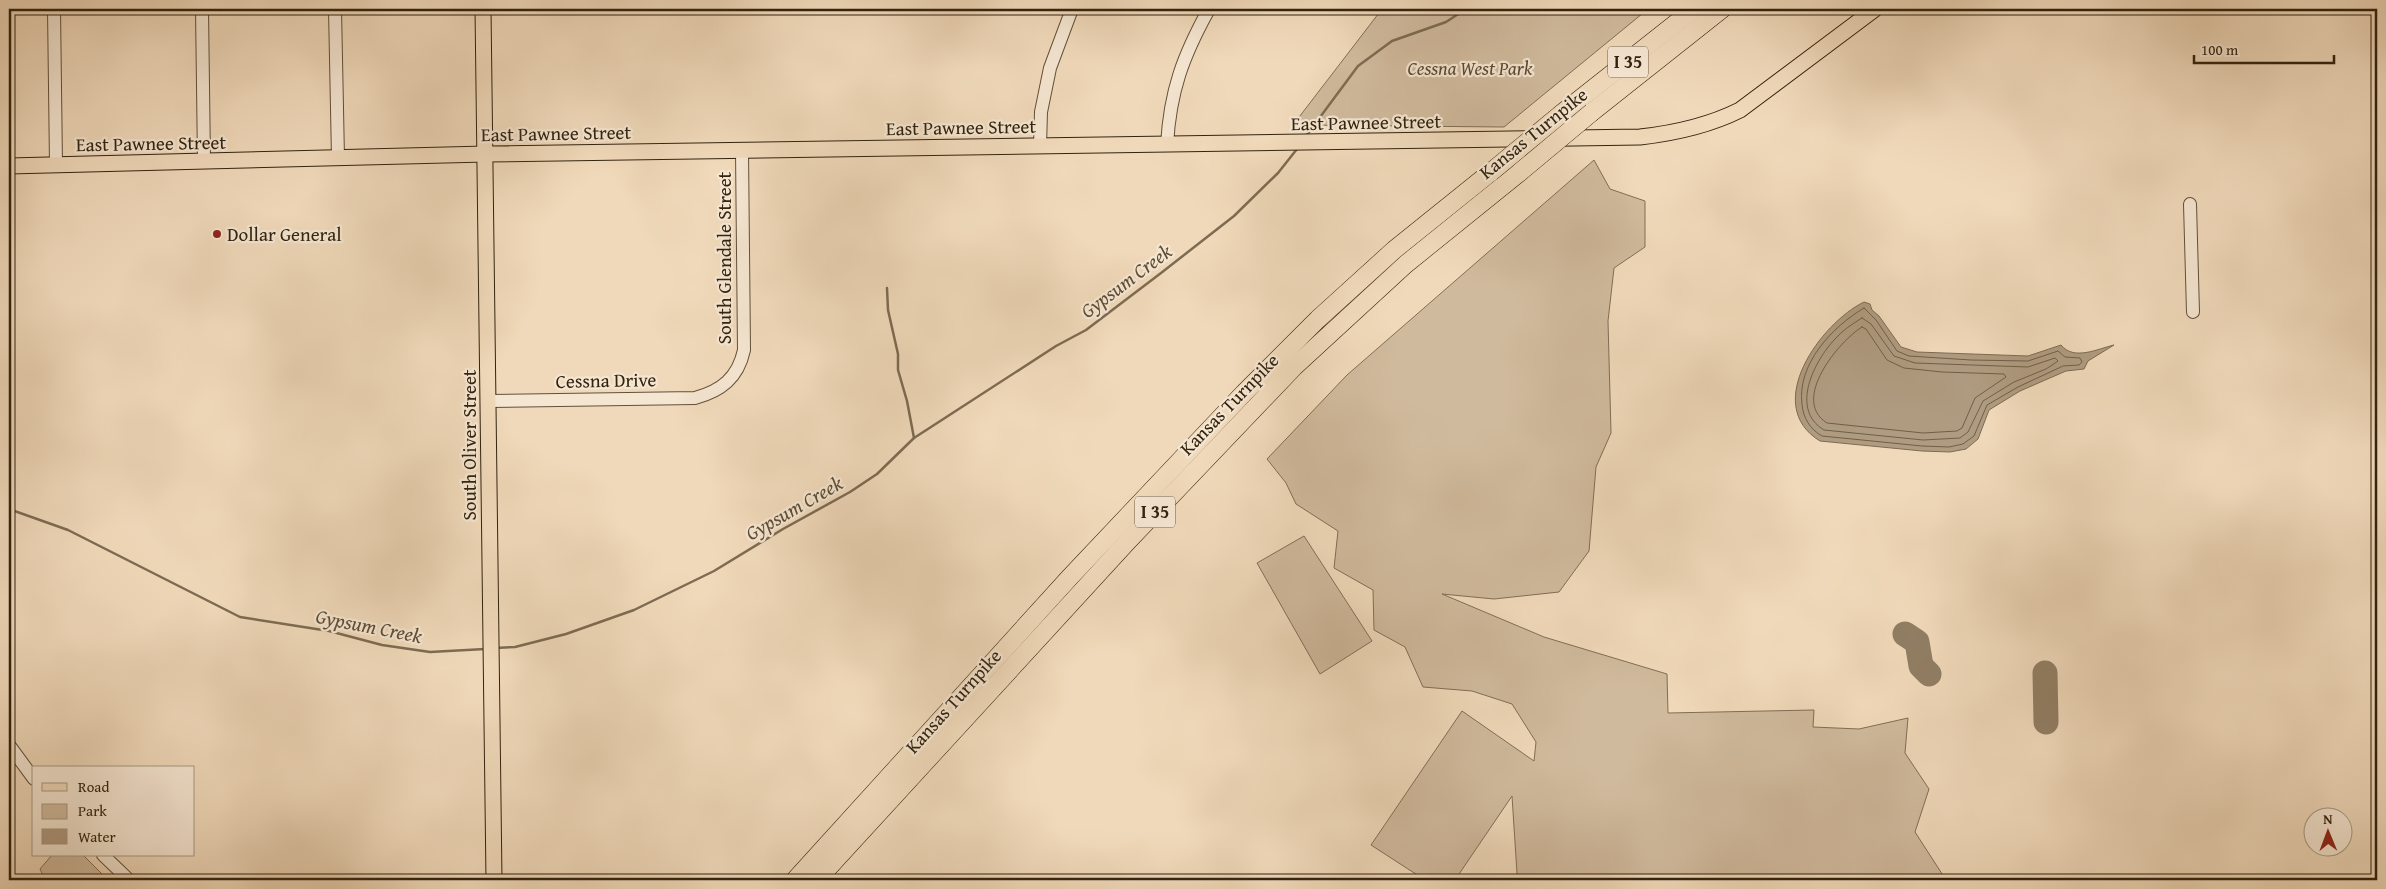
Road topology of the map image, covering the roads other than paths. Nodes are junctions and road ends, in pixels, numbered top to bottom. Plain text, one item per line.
1 (54, 9) edge
2 (202, 9) edge
3 (335, 9) edge
4 (484, 9) edge
5 (1072, 9) edge
6 (1209, 9) edge
7 (1694, 9) edge
8 (1722, 9) edge
9 (1875, 9) edge
10 (1167, 145) junction
11 (1040, 146) junction
12 (742, 150) junction
13 (486, 154) junction
14 (338, 158) junction
15 (204, 162) junction
16 (56, 165) junction
17 (9, 166) edge
18 (2190, 204) dead end
19 (2193, 312) dead end
20 (721, 387) joint
21 (489, 401) junction
22 (9, 745) edge
23 (32, 776) edge
24 (103, 856) edge
25 (129, 880) edge
26 (494, 880) edge
27 (794, 880) edge
28 (817, 880) edge

1 - 16 street
2 - 15 street
3 - 14 street
4 - 13 main road, South Oliver Street
5 - 11 street
6 - 10 street
7 - 27 highway, Kansas Turnpike / I 35, bridge
8 - 28 highway, Kansas Turnpike / I 35, bridge
9 - 10 main road, East Pawnee Street
10 - 11 main road, East Pawnee Street
11 - 12 main road, East Pawnee Street
12 - 13 main road, East Pawnee Street
12 - 20 street, South Glendale Street
13 - 14 main road, East Pawnee Street
13 - 21 main road, South Oliver Street
14 - 15 main road, East Pawnee Street
15 - 16 main road, East Pawnee Street
16 - 17 main road, East Pawnee Street
18 - 19 street
20 - 21 street, Cessna Drive
21 - 26 main road, South Oliver Street
22 - 23 street
24 - 25 street

